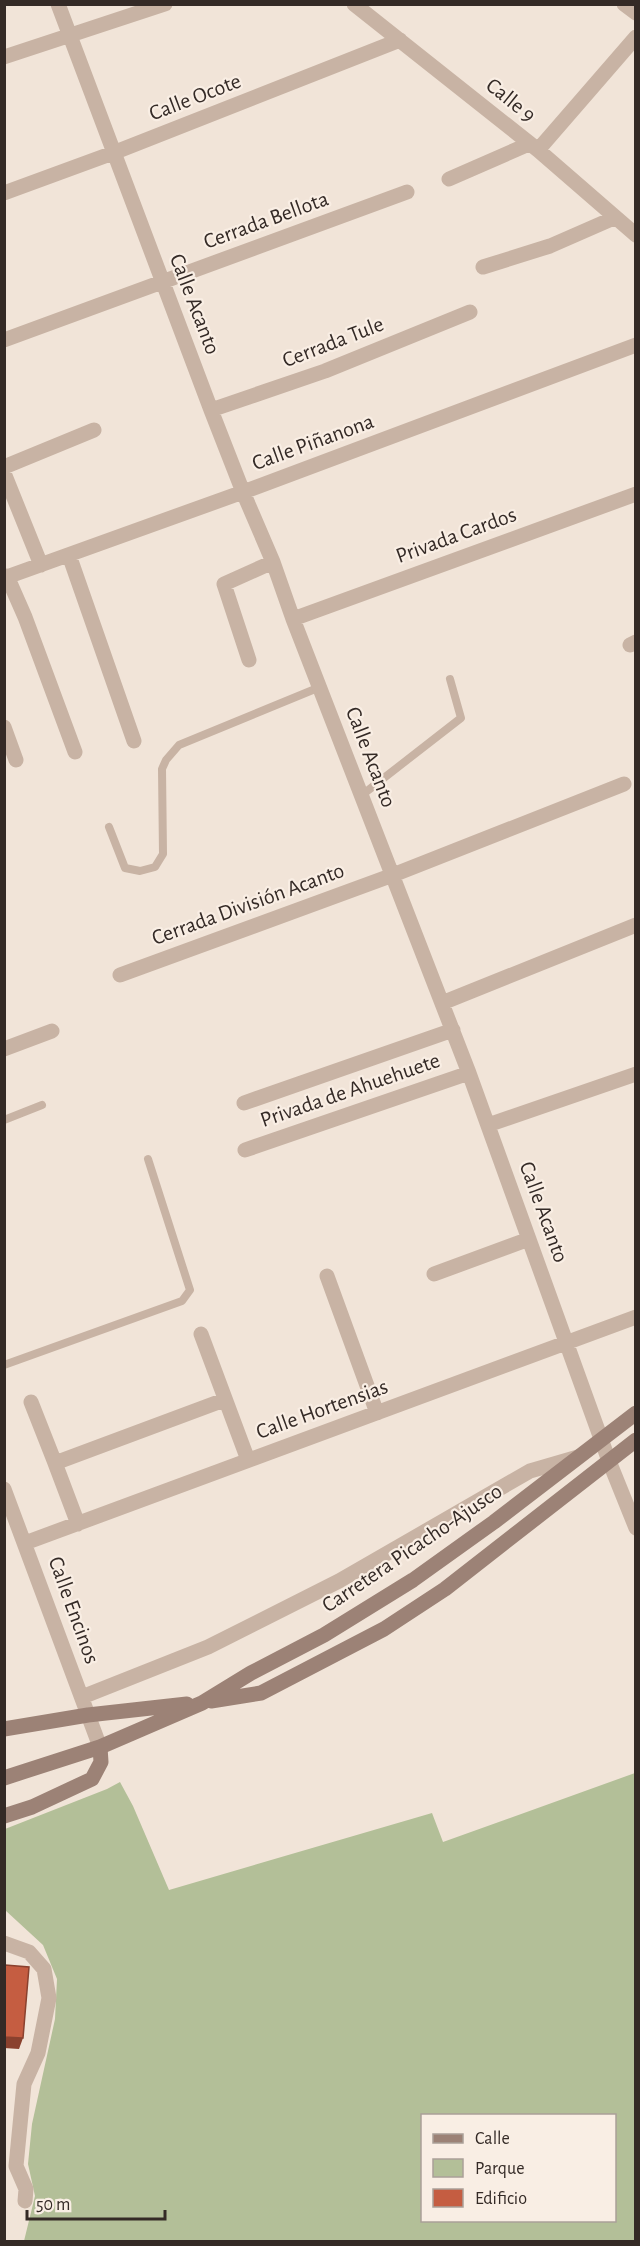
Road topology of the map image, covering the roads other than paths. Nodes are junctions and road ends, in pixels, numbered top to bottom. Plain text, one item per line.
1 (58, 4) edge
2 (115, 4) edge
3 (165, 4) edge
4 (354, 4) edge
5 (624, 4) edge
6 (636, 13) edge
7 (112, 21) junction
8 (70, 34) junction
9 (636, 37) edge
10 (400, 40) junction
11 (4, 57) edge
12 (534, 147) junction
13 (113, 153) junction
14 (449, 179) dead end
15 (407, 192) dead end
16 (4, 193) edge
17 (614, 218) junction
18 (636, 235) edge
19 (483, 267) dead end
20 (162, 281) junction
21 (470, 312) dead end
22 (4, 340) edge
23 (636, 345) edge
24 (211, 410) junction
25 (94, 430) dead end
26 (4, 467) edge
27 (4, 473) edge
28 (243, 492) junction
29 (636, 494) edge
30 (69, 555) junction
31 (273, 562) junction
32 (41, 565) junction
33 (6, 577) edge
34 (293, 619) junction
35 (249, 660) dead end
36 (450, 679) dead end
37 (320, 687) junction
38 (4, 727) edge
39 (134, 741) dead end
40 (75, 752) dead end
41 (16, 760) dead end
42 (624, 784) dead end
43 (362, 795) junction
44 (109, 828) dead end
45 (393, 875) junction
46 (636, 925) edge
47 (120, 975) dead end
48 (442, 1003) junction
49 (453, 1030) junction
50 (52, 1031) dead end
51 (4, 1049) edge
52 (469, 1072) junction
53 (636, 1074) edge
54 (244, 1103) dead end
55 (42, 1105) dead end
56 (4, 1120) edge
57 (488, 1125) junction
58 (245, 1150) dead end
59 (148, 1159) dead end
60 (529, 1239) junction
61 (434, 1274) dead end
62 (327, 1276) dead end
63 (636, 1317) edge
64 (201, 1334) dead end
65 (567, 1341) junction
66 (4, 1365) edge
67 (224, 1400) junction
68 (31, 1402) dead end
69 (377, 1413) junction
70 (636, 1413) edge
71 (602, 1440) junction
72 (636, 1440) edge
73 (580, 1456) junction
74 (248, 1460) junction
75 (609, 1461) junction
76 (55, 1463) junction
77 (4, 1489) edge
78 (78, 1524) junction
79 (636, 1528) edge
80 (25, 1543) junction
81 (82, 1697) junction
82 (202, 1703) junction
83 (88, 1715) junction
84 (4, 1729) edge
85 (100, 1747) junction
86 (4, 1778) edge
87 (4, 1816) edge
88 (4, 1943) edge
89 (25, 2202) dead end

1 - 8 street, Calle Acanto
2 - 7 street
3 - 7 street
4 - 10 street, Calle 9
5 - 6 street
7 - 8 street
8 - 11 street
8 - 13 street, Calle Acanto
9 - 12 street
10 - 12 street, Calle 9
10 - 13 street, Calle Ocote
12 - 14 street
12 - 17 street, Calle 9
13 - 16 street, Calle Ocote
13 - 20 street, Calle Acanto
15 - 20 street, Cerrada Bellota
17 - 18 street, Calle 9
17 - 19 street
20 - 22 street, Cerrada Bellota
20 - 24 street, Calle Acanto
21 - 24 street, Cerrada Tule
23 - 28 street, Calle Piñanona
24 - 28 street, Calle Acanto
25 - 26 street
27 - 32 street
28 - 30 street, Calle Piñanona
28 - 31 street, Calle Acanto
29 - 34 street, Privada Cardos
30 - 32 street, Calle Piñanona
30 - 39 street
31 - 34 street, Calle Acanto
31 - 35 street
32 - 33 street, Calle Piñanona
33 - 40 street
34 - 37 street, Calle Acanto
36 - 43 lane
37 - 43 street, Calle Acanto
37 - 44 lane
38 - 41 street
42 - 45 street, Cerrada División Acanto
43 - 45 street, Calle Acanto
45 - 47 street, Cerrada División Acanto
45 - 48 street, Calle Acanto
46 - 48 street
48 - 49 street, Calle Acanto
49 - 52 street, Calle Acanto
49 - 54 street
50 - 51 street
52 - 57 street, Calle Acanto
52 - 58 street, Privada de Ahuehuete
53 - 57 street
55 - 56 lane
57 - 60 street, Calle Acanto
59 - 66 lane
60 - 61 street
60 - 65 street, Calle Acanto
62 - 69 street
63 - 65 street, Calle Hortensias
64 - 67 street
65 - 69 street, Calle Hortensias
65 - 71 street, Calle Acanto
67 - 74 street
67 - 76 street
68 - 76 street
69 - 74 street, Calle Hortensias
70 - 71 main road, Carretera Picacho-Ajusco
71 - 73 main road, Carretera Picacho-Ajusco
71 - 75 street, Calle Acanto
72 - 75 main road, Carretera Picacho-Ajusco
73 - 81 street
73 - 82 main road, Carretera Picacho-Ajusco
74 - 78 street, Calle Hortensias
75 - 79 street, Calle Acanto
75 - 82 main road, Carretera Picacho-Ajusco
76 - 78 street
77 - 80 street, Calle Encinos
78 - 80 street, Calle Hortensias
80 - 81 street, Calle Encinos
81 - 83 street, Calle Encinos
82 - 83 main road
82 - 85 main road, Carretera Picacho-Ajusco
83 - 84 main road
83 - 85 street, Calle Encinos
85 - 86 main road, Carretera Picacho-Ajusco
85 - 87 main road
88 - 89 street

